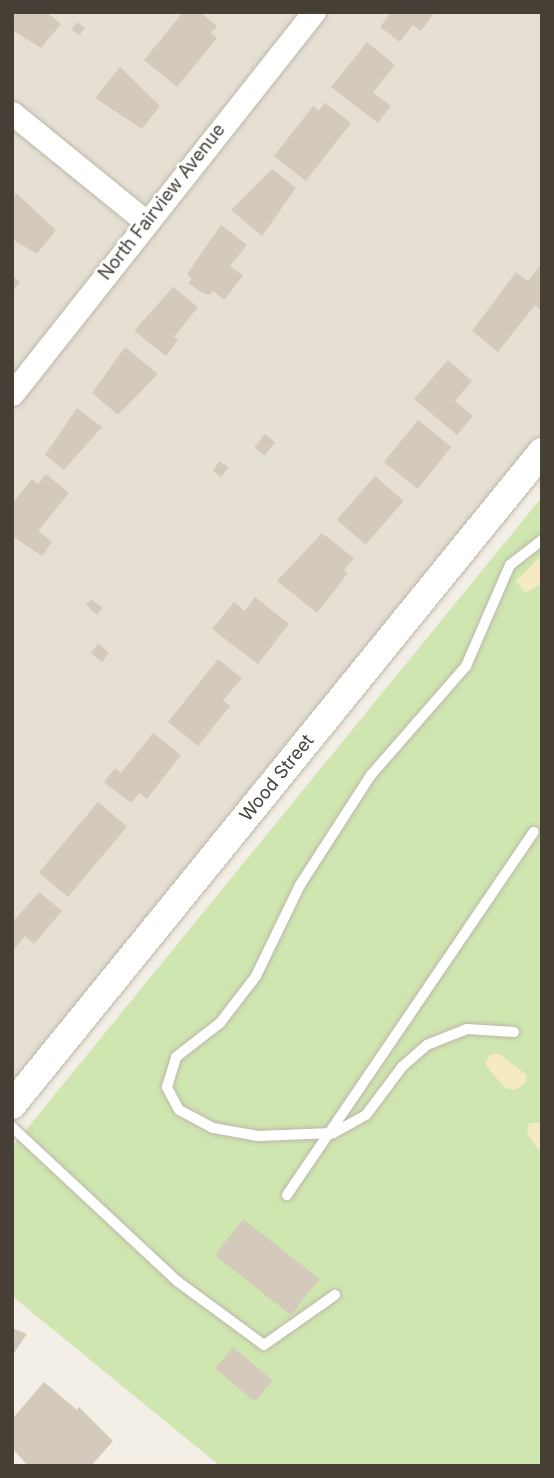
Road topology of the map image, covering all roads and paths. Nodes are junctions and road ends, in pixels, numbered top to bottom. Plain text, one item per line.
1 (314, 12) edge
2 (12, 113) edge
3 (146, 222) junction
4 (12, 394) edge
5 (542, 452) edge
6 (542, 540) edge
7 (534, 832) dead end
8 (514, 1032) dead end
9 (12, 1105) edge
10 (12, 1127) edge
11 (328, 1133) junction
12 (286, 1195) dead end
13 (335, 1295) dead end

1 - 3 street, North Fairview Avenue
2 - 3 street
3 - 4 street, North Fairview Avenue
5 - 9 street, Wood Street
6 - 11 lane
7 - 11 lane
8 - 11 lane
10 - 13 lane
11 - 12 lane

